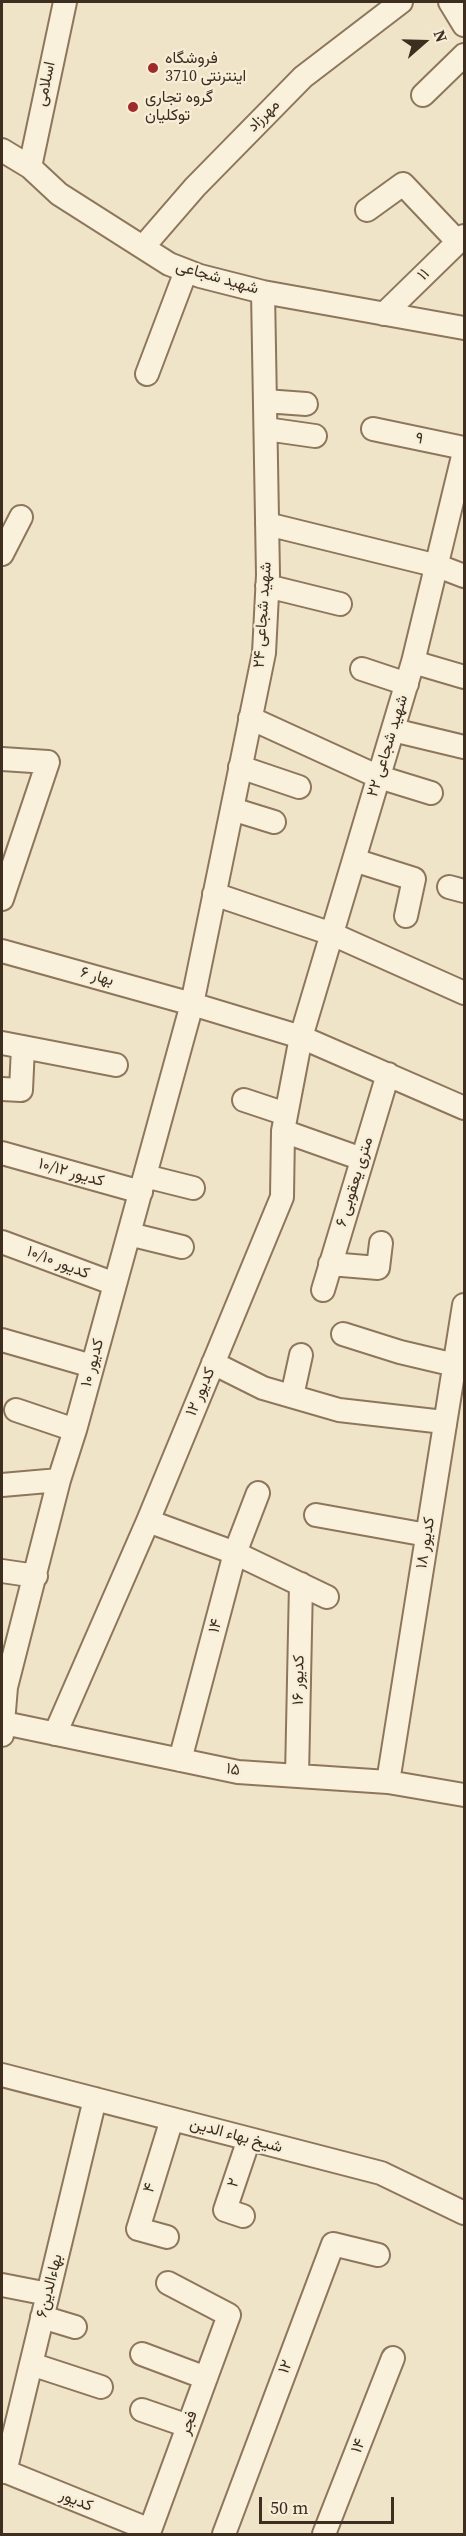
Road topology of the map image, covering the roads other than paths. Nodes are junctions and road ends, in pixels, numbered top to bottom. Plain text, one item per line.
1 (65, 2) edge
2 (401, 2) edge
3 (450, 2) edge
4 (465, 25) edge
5 (465, 55) edge
6 (423, 95) dead end
7 (2, 150) edge
8 (30, 167) junction
9 (367, 210) dead end
10 (461, 239) edge
11 (143, 248) junction
12 (186, 271) junction
13 (263, 292) junction
14 (384, 314) junction
15 (465, 327) edge
16 (147, 374) dead end
17 (265, 401) junction
18 (306, 405) dead end
19 (266, 429) junction
20 (373, 429) dead end
21 (315, 436) dead end
22 (465, 450) edge
23 (21, 517) dead end
24 (267, 524) junction
25 (2, 554) edge
26 (438, 566) junction
27 (465, 576) edge
28 (267, 586) junction
29 (339, 604) dead end
30 (413, 662) junction
31 (362, 669) dead end
32 (465, 677) edge
33 (406, 684) junction
34 (250, 718) junction
35 (393, 730) junction
36 (465, 747) edge
37 (2, 759) edge
38 (240, 767) junction
39 (379, 777) junction
40 (299, 787) dead end
41 (431, 793) dead end
42 (232, 809) junction
43 (274, 822) dead end
44 (354, 860) junction
45 (214, 894) junction
46 (2, 899) edge
47 (406, 916) dead end
48 (332, 934) junction
49 (2, 951) edge
50 (465, 993) edge
51 (192, 1004) junction
52 (301, 1037) junction
53 (12, 1045) edge
54 (116, 1065) dead end
55 (388, 1074) junction
56 (2, 1089) edge
57 (244, 1100) dead end
58 (465, 1108) edge
59 (284, 1122) junction
60 (2, 1153) edge
61 (362, 1159) junction
62 (143, 1184) junction
63 (193, 1188) dead end
64 (129, 1234) junction
65 (2, 1242) edge
66 (381, 1243) dead end
67 (182, 1247) dead end
68 (330, 1264) junction
69 (115, 1284) junction
70 (322, 1290) dead end
71 (465, 1305) edge
72 (343, 1334) dead end
73 (462, 1339) edge
74 (2, 1340) edge
75 (301, 1355) dead end
76 (213, 1363) junction
77 (455, 1365) junction
78 (92, 1366) junction
79 (292, 1396) junction
80 (16, 1410) dead end
81 (445, 1425) junction
82 (75, 1430) junction
83 (59, 1480) junction
84 (2, 1485) edge
85 (258, 1493) dead end
86 (316, 1515) dead end
87 (148, 1521) junction
88 (427, 1535) junction
89 (235, 1553) junction
90 (2, 1571) edge
91 (36, 1576) junction
92 (301, 1584) junction
93 (327, 1597) dead end
94 (4, 1686) edge
95 (3, 1729) edge
96 (55, 1734) junction
97 (180, 1760) junction
98 (297, 1776) junction
99 (388, 1782) junction
100 (465, 1795) edge
101 (2, 2075) edge
102 (95, 2099) junction
103 (172, 2120) junction
104 (249, 2139) junction
105 (465, 2213) edge
106 (243, 2216) dead end
107 (167, 2237) dead end
108 (378, 2255) dead end
109 (168, 2283) dead end
110 (2, 2285) edge
111 (48, 2294) junction
112 (42, 2317) junction
113 (75, 2327) dead end
114 (142, 2354) dead end
115 (393, 2358) dead end
116 (31, 2364) junction
117 (206, 2378) junction
118 (101, 2386) dead end
119 (142, 2410) dead end
120 (188, 2426) junction
121 (3, 2471) edge
122 (116, 2526) edge
123 (150, 2530) joint
124 (224, 2535) edge
125 (324, 2535) edge

1 - 8 street, اسلامی
2 - 11 street, مهرزاد
3 - 4 street
5 - 6 street
7 - 8 street, شهید شجاعی
8 - 11 street, شهید شجاعی
9 - 10 street
10 - 14 street, ۱۱
11 - 12 street, شهید شجاعی
12 - 13 street, شهید شجاعی
12 - 16 street
13 - 14 street, شهید شجاعی
13 - 17 street, شهید شجاعی ۲۴
14 - 15 street, شهید شجاعی
17 - 18 street
17 - 19 street, شهید شجاعی ۲۴
19 - 21 street
19 - 24 street, شهید شجاعی ۲۴
20 - 22 street, ۹
22 - 26 street, شهید شجاعی ۲۲
23 - 25 street
24 - 26 street
24 - 28 street, شهید شجاعی ۲۴
26 - 27 street
26 - 30 street, شهید شجاعی ۲۲
28 - 29 street
28 - 34 street, شهید شجاعی ۲۴
30 - 32 street
30 - 33 street, شهید شجاعی ۲۲
31 - 33 street
33 - 35 street, شهید شجاعی ۲۲
34 - 38 street, شهید شجاعی ۲۴
34 - 39 street
35 - 36 street
35 - 39 street, شهید شجاعی ۲۲
37 - 46 street
38 - 40 street
38 - 42 street, شهید شجاعی ۲۴
39 - 41 street
39 - 44 street, شهید شجاعی ۲۲
42 - 43 street
42 - 45 street, شهید شجاعی ۲۴
44 - 47 street
44 - 48 street, شهید شجاعی ۲۲
45 - 48 street
45 - 51 street, شهید شجاعی ۲۴
48 - 50 street
48 - 52 street, شهید شجاعی ۲۲
49 - 51 street, بهار ۶
51 - 52 street, بهار ۶
51 - 62 street, کدیور ۱۰
52 - 55 street, بهار ۶
52 - 59 street, کدیور ۱۲
53 - 54 street
53 - 56 street
55 - 58 street, بهار ۶
55 - 61 street, ۶ متری یعقوبی
57 - 59 street
59 - 61 street
59 - 76 street, کدیور ۱۲
60 - 62 street, کدیور ۱۰/۱۲
61 - 68 street, ۶ متری یعقوبی
62 - 63 street, کدیور ۱۰/۱۲
62 - 64 street, کدیور ۱۰
64 - 67 street
64 - 69 street, کدیور ۱۰
65 - 69 street, کدیور ۱۰/۱۰
66 - 68 street
68 - 70 street, ۶ متری یعقوبی
69 - 78 street, کدیور ۱۰
71 - 73 street, کدیور ۱۸
72 - 77 street
73 - 77 street, کدیور ۱۸
74 - 78 street
75 - 79 street
76 - 79 street
76 - 87 street, کدیور ۱۲
77 - 81 street, کدیور ۱۸
78 - 82 street, کدیور ۱۰
79 - 81 street
80 - 82 street
81 - 88 street, کدیور ۱۸
82 - 83 street, کدیور ۱۰
83 - 84 street
83 - 91 street, کدیور ۱۰
85 - 89 street, ۱۴
86 - 88 street
87 - 89 street
87 - 96 street, کدیور ۱۲
88 - 99 street, کدیور ۱۸
89 - 92 street
89 - 97 street, ۱۴
90 - 91 street
91 - 94 street, کدیور ۱۰
92 - 93 street
92 - 98 street, کدیور ۱۶
94 - 95 street, کدیور ۱۰
95 - 96 street, ۱۵
96 - 97 street, ۱۵
97 - 98 street, ۱۵
98 - 99 street, ۱۵
99 - 100 street, ۱۵
101 - 102 street, شیخ بهاء الدین
102 - 103 street, شیخ بهاء الدین
102 - 111 street, ۶بهاءالدين
103 - 104 street, شیخ بهاء الدین
103 - 107 street, ۴
104 - 105 street, شیخ بهاء الدین
104 - 106 street, ۲
108 - 124 street, ۱۲
109 - 117 street, فجر
110 - 111 street
111 - 112 street, ۶بهاءالدين
112 - 113 street
112 - 116 street, ۶بهاءالدين
114 - 117 street
115 - 125 street, ۱۴
116 - 118 street
116 - 121 street, ۶بهاءالدين
117 - 120 street, فجر
119 - 120 street
120 - 123 street, فجر
121 - 122 street, کدیور
122 - 123 street, کدیور

